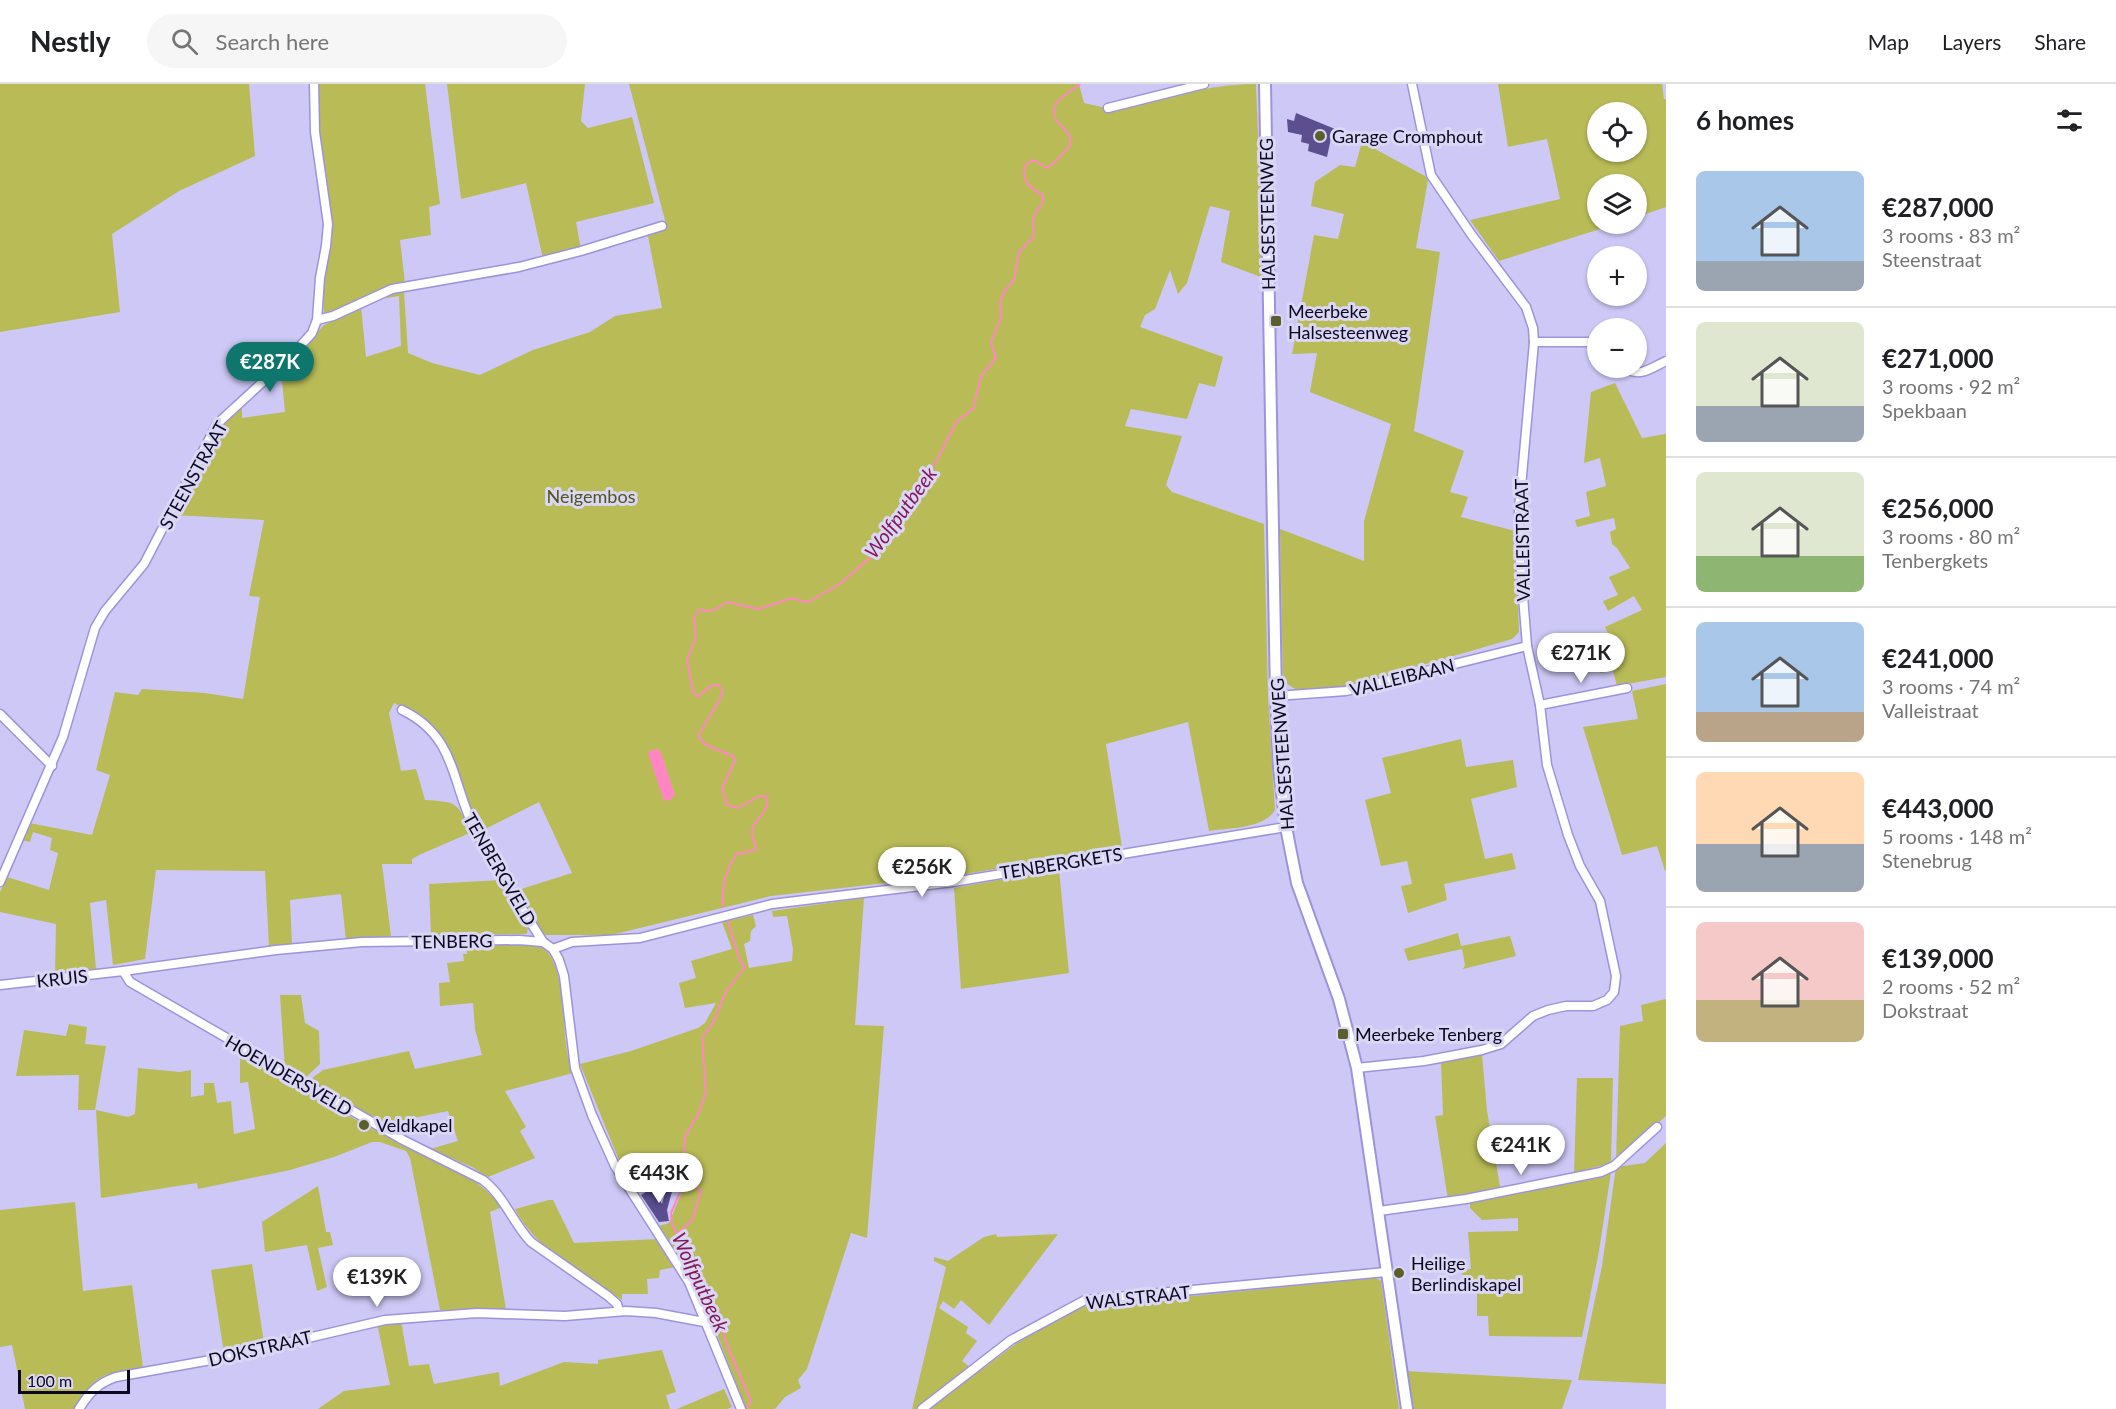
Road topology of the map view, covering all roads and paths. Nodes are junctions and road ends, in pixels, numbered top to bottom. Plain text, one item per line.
1 (314, 84) edge
2 (1204, 84) edge
3 (1265, 84) edge
4 (1412, 84) edge
5 (1108, 108) dead end
6 (662, 226) dead end
7 (317, 320) junction
8 (1534, 342) junction
9 (1587, 342) edge
10 (1666, 361) edge
11 (1647, 370) edge
12 (1527, 646) junction
13 (1627, 688) dead end
14 (1276, 696) junction
15 (1539, 705) junction
16 (402, 710) dead end
17 (0, 714) edge
18 (52, 766) junction
19 (1286, 827) junction
20 (0, 882) edge
21 (543, 942) junction
22 (553, 949) junction
23 (123, 971) junction
24 (0, 985) edge
25 (1358, 1068) junction
26 (1657, 1127) dead end
27 (1379, 1211) junction
28 (1386, 1272) junction
29 (619, 1311) junction
30 (704, 1322) junction
31 (79, 1409) edge
32 (741, 1409) edge
33 (922, 1409) edge
34 (1407, 1409) edge

1 - 7 street
2 - 5 street
3 - 14 main road, HALSESTEENWEG
4 - 8 street, VALLEISTRAAT
6 - 7 street
7 - 18 street, STEENSTRAAT
8 - 9 street
8 - 12 street, VALLEISTRAAT
10 - 11 street
12 - 14 street, VALLEIBAAN
12 - 15 street, VALLEISTRAAT
13 - 15 street
14 - 19 main road, HALSESTEENWEG
15 - 25 street, VALLEISTRAAT
16 - 21 street, TENBERGVELD
17 - 18 street
18 - 20 street, STEENSTRAAT
19 - 22 street, TENBERGKETS
19 - 25 main road, HALSESTEENWEG
21 - 22 street
21 - 23 street, TENBERG
22 - 30 street
23 - 24 street, KRUIS
23 - 29 street, HOENDERSVELD
25 - 27 main road, HALSESTEENWEG
26 - 27 street
27 - 28 main road, HALSESTEENWEG
28 - 33 street, WALSTRAAT
28 - 34 main road, HALSESTEENWEG
29 - 30 street, DOKSTRAAT
29 - 31 street, DOKSTRAAT
30 - 32 street

